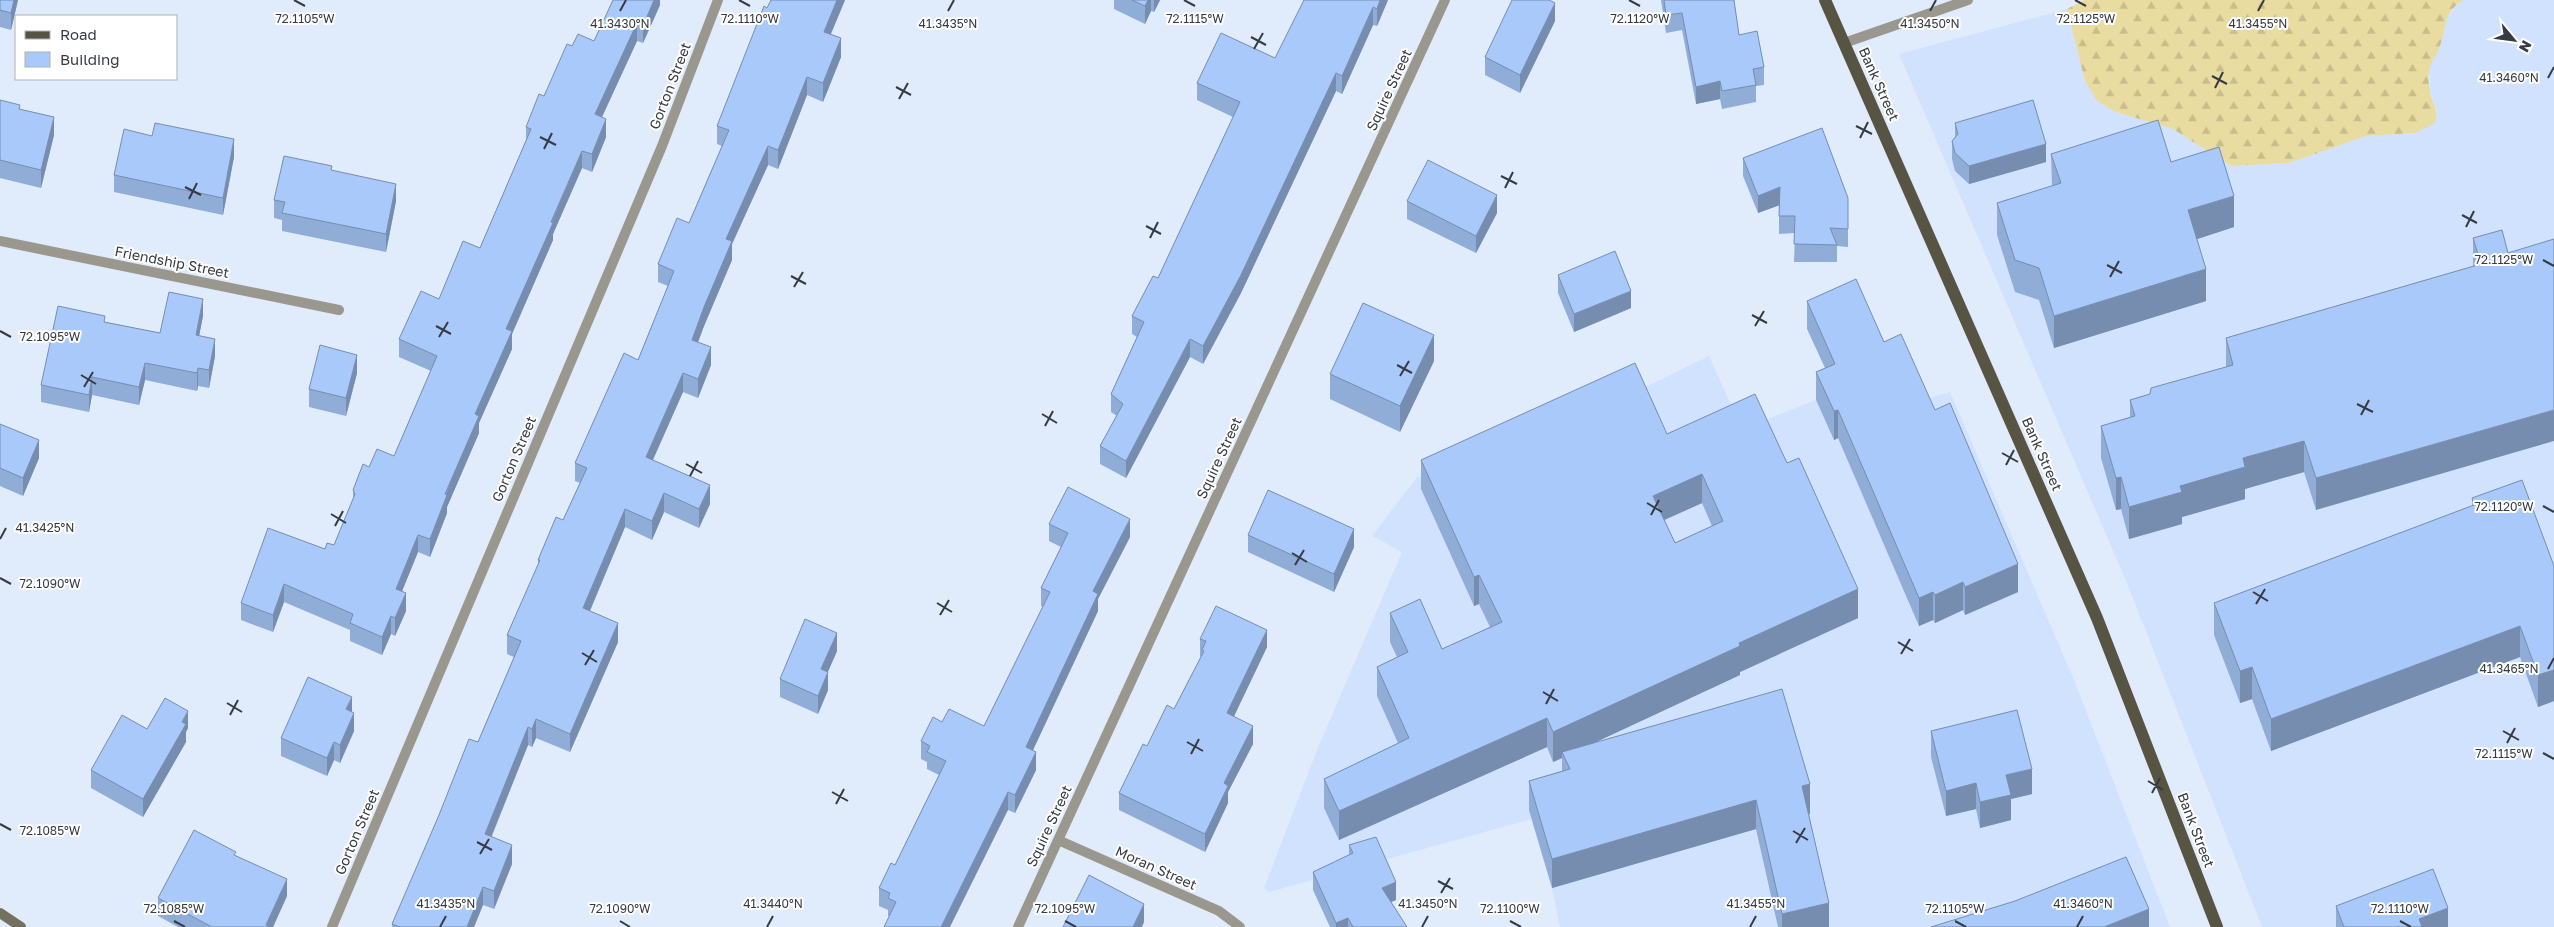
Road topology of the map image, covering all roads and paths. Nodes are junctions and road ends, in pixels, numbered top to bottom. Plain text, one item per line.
1 (718, 0) edge
2 (1445, 0) edge
3 (1825, 0) edge
4 (1968, 0) edge
5 (1844, 43) junction
6 (0, 241) edge
7 (339, 310) dead end
8 (1058, 840) junction
9 (0, 913) edge
10 (21, 927) edge
11 (332, 927) edge
12 (1018, 927) edge
13 (1240, 927) edge
14 (2217, 927) edge

1 - 11 street, Gorton Street
2 - 8 street, Squire Street
3 - 5 main road, Bank Street
4 - 5 street
5 - 14 main road, Bank Street
6 - 7 street, Friendship Street
8 - 12 street, Squire Street
8 - 13 street, Moran Street
9 - 10 main road

